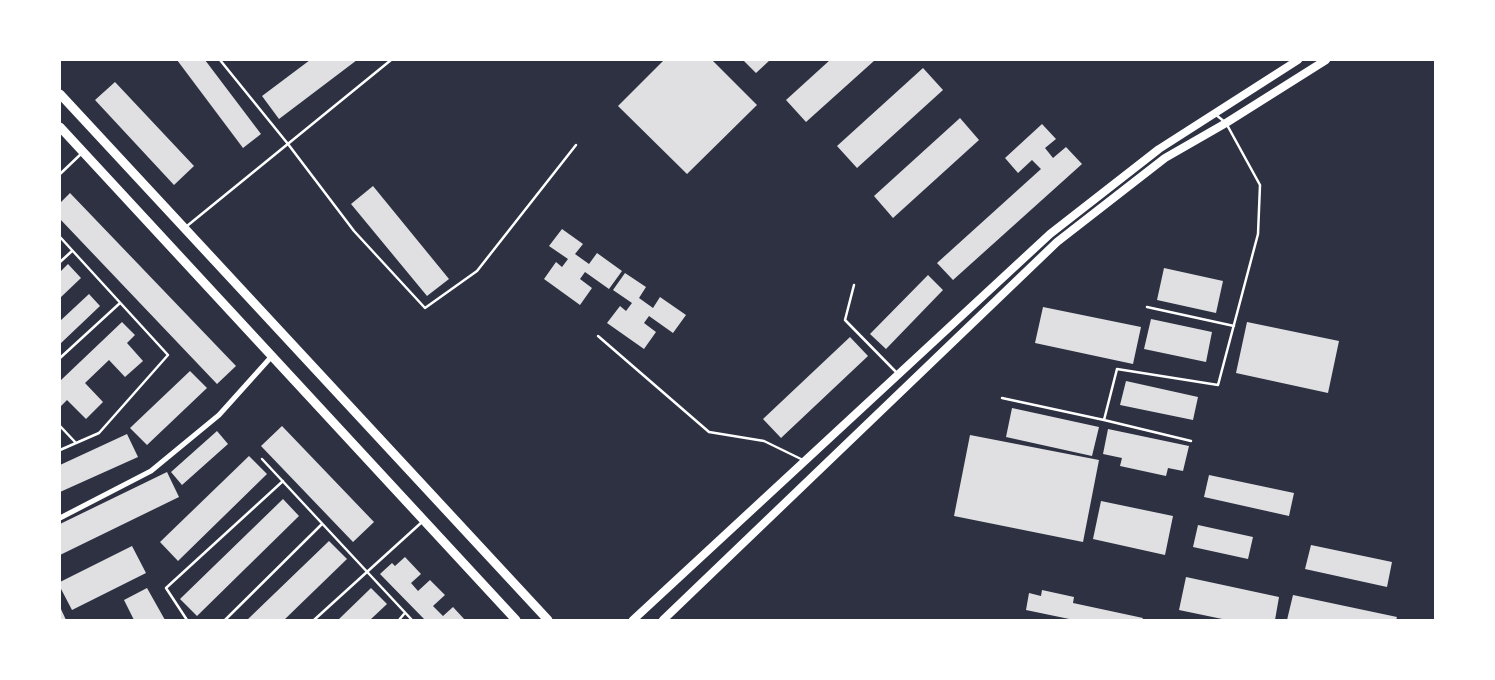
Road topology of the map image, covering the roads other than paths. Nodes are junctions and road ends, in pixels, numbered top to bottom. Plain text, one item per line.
1 (220, 60) edge
2 (391, 60) edge
3 (1298, 60) edge
4 (1326, 60) edge
5 (60, 94) edge
6 (1214, 114) junction
7 (1226, 123) junction
8 (60, 127) edge
9 (288, 144) junction
10 (576, 146) dead end
11 (83, 152) junction
12 (60, 174) edge
13 (184, 228) junction
14 (60, 237) edge
15 (72, 250) junction
16 (60, 262) edge
17 (854, 286) dead end
18 (120, 302) junction
19 (1147, 306) dead end
20 (1234, 326) junction
21 (598, 336) dead end
22 (272, 356) junction
23 (60, 358) edge
24 (898, 374) junction
25 (1002, 398) dead end
26 (1104, 420) junction
27 (60, 426) edge
28 (1191, 441) dead end
29 (76, 443) junction
30 (60, 450) edge
31 (262, 459) dead end
32 (804, 461) junction
33 (283, 481) junction
34 (60, 518) edge
35 (424, 520) junction
36 (322, 524) junction
37 (367, 572) junction
38 (405, 613) junction
39 (187, 620) edge
40 (225, 620) edge
41 (314, 620) edge
42 (398, 620) edge
43 (412, 620) edge
44 (516, 620) edge
45 (548, 620) edge
46 (633, 620) edge
47 (664, 620) edge

1 - 9 lane
2 - 9 lane
3 - 6 main road
4 - 7 main road
5 - 13 main road
6 - 7 lane
6 - 24 main road
7 - 20 lane
7 - 47 main road
8 - 11 main road
9 - 10 lane
9 - 13 lane
11 - 12 lane
11 - 22 main road
13 - 45 main road
14 - 15 lane
15 - 16 lane
15 - 18 lane
17 - 24 lane
18 - 23 lane
18 - 29 lane
19 - 20 lane
20 - 26 lane
21 - 32 lane
22 - 34 street
22 - 35 main road
24 - 32 main road
25 - 26 lane
26 - 28 lane
27 - 29 lane
29 - 30 lane
31 - 33 lane
32 - 46 main road
33 - 36 lane
33 - 39 lane
35 - 37 lane
35 - 44 main road
36 - 37 lane
36 - 40 lane
37 - 38 lane
37 - 41 lane
38 - 42 lane
38 - 43 lane

